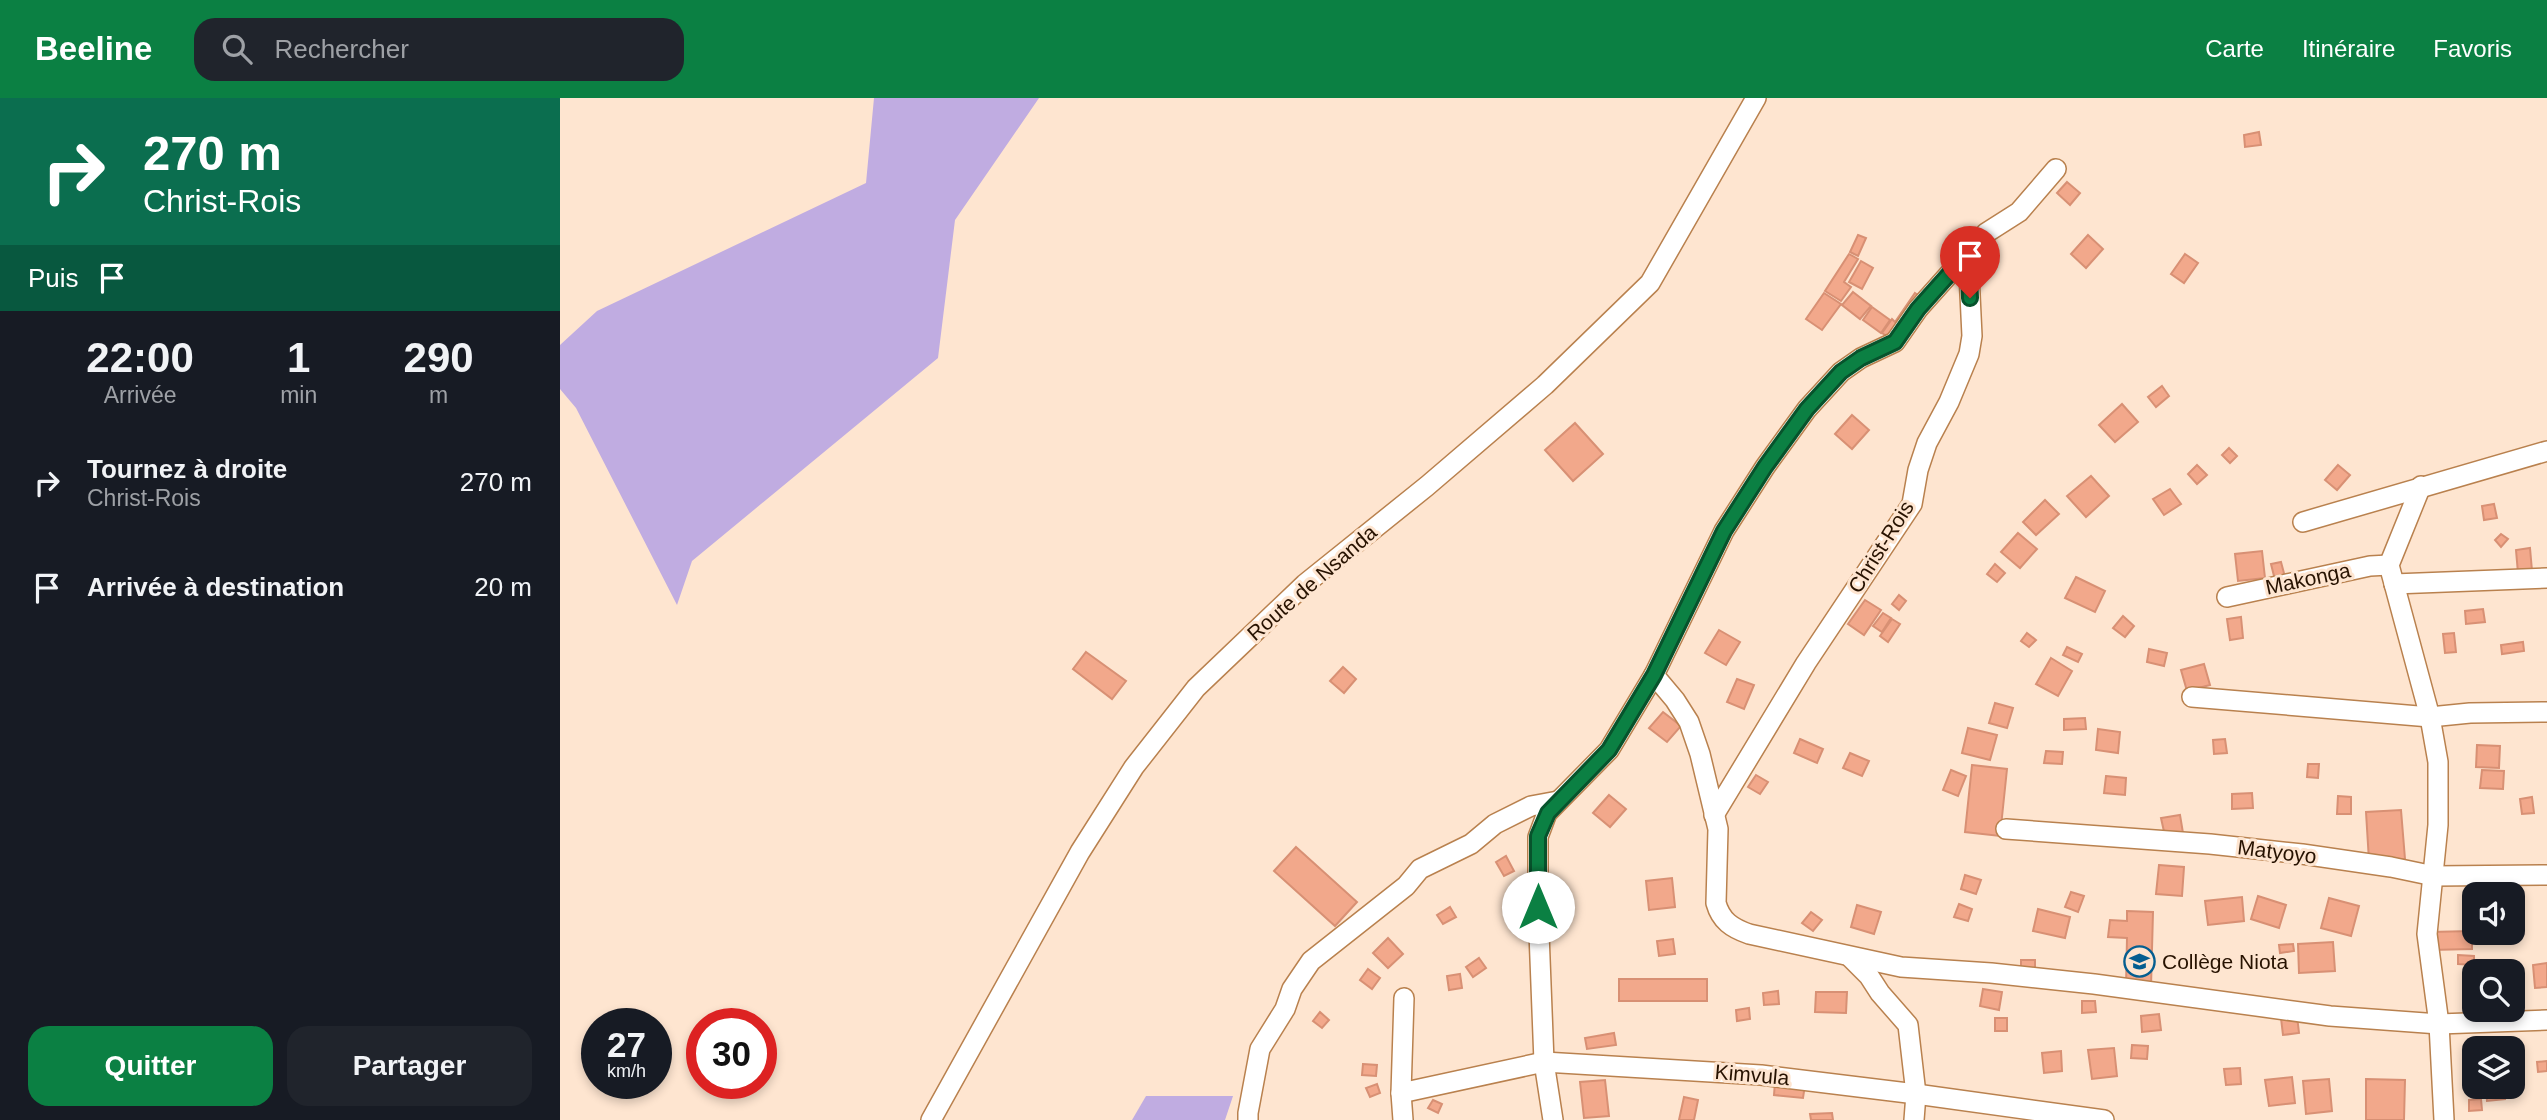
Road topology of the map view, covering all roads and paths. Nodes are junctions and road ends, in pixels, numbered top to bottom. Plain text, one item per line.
1 (1756, 98) edge
2 (2056, 169) dead end
3 (1968, 253) junction
4 (2547, 451) edge
5 (2421, 486) junction
6 (2303, 522) dead end
7 (2391, 574) junction
8 (2547, 578) edge
9 (2227, 597) dead end
10 (1654, 675) junction
11 (2192, 697) dead end
12 (2547, 712) edge
13 (2430, 717) junction
14 (1558, 801) junction
15 (1714, 814) junction
16 (2006, 829) dead end
17 (2547, 874) edge
18 (2434, 876) junction
19 (1851, 958) junction
20 (1404, 998) dead end
21 (2547, 1020) edge
22 (2439, 1024) junction
23 (1544, 1062) junction
24 (1401, 1093) junction
25 (1916, 1094) junction
26 (931, 1120) edge
27 (1248, 1120) edge
28 (1403, 1120) edge
29 (1553, 1120) edge
30 (1914, 1120) edge
31 (2104, 1120) edge
32 (2444, 1120) edge

1 - 26 street, Route de Nsanda
2 - 3 street
3 - 10 street
3 - 15 street, Christ-Rois
4 - 5 street
5 - 6 street
5 - 7 street
7 - 8 street, Makonga
7 - 9 street, Makonga
7 - 13 street
10 - 14 street
10 - 15 street
11 - 13 street
12 - 13 street
13 - 18 street
14 - 23 street
14 - 27 street
15 - 19 street
16 - 18 street, Matyoyo
17 - 18 street, Matyoyo
18 - 22 street
19 - 22 street
19 - 25 street
20 - 24 street
21 - 22 street
22 - 32 street
23 - 24 street, Kimvula
23 - 25 street, Kimvula
23 - 29 street
24 - 28 street
25 - 30 street
25 - 31 street, Kimvula

